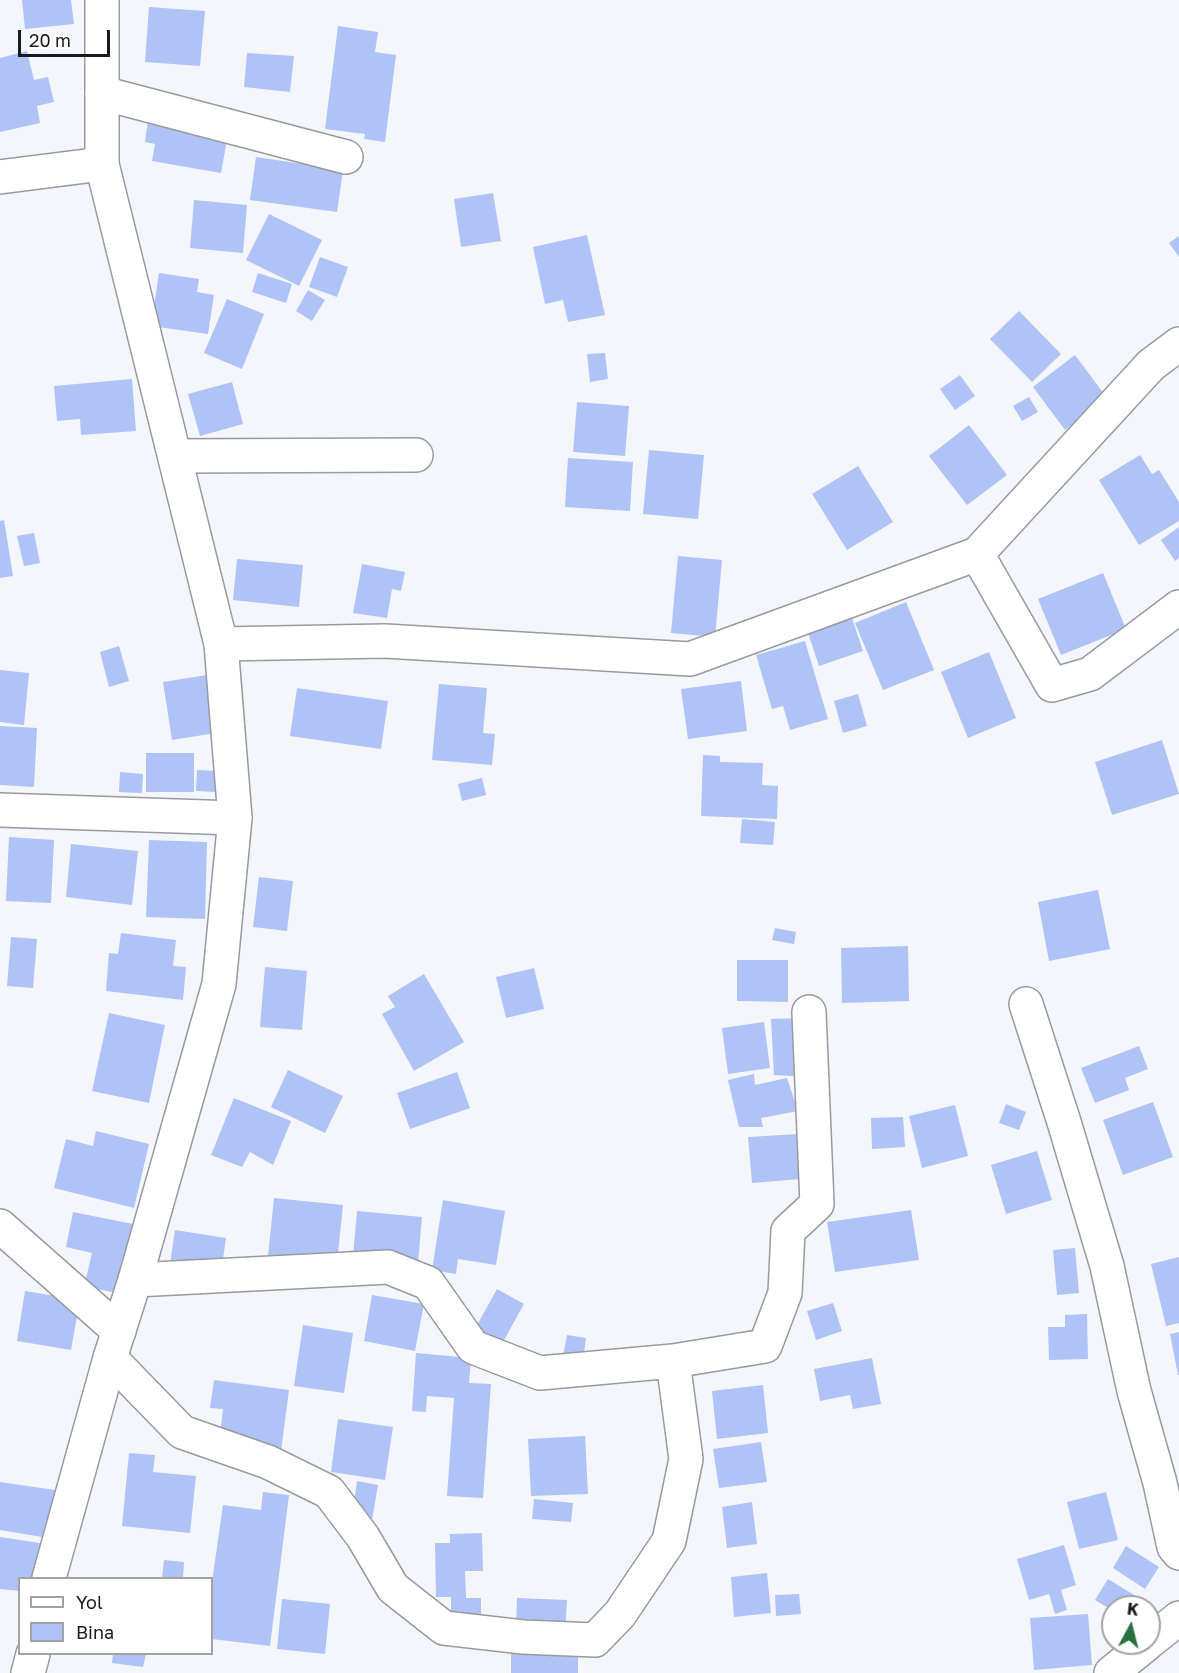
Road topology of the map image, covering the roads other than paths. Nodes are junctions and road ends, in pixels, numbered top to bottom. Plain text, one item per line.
1 (102, 0) edge
2 (102, 93) junction
3 (346, 157) dead end
4 (102, 164) junction
5 (0, 177) edge
6 (1179, 344) edge
7 (416, 454) dead end
8 (175, 456) junction
9 (977, 554) junction
10 (1179, 607) edge
11 (221, 644) junction
12 (0, 810) edge
13 (235, 818) junction
14 (1026, 1004) dead end
15 (809, 1012) dead end
16 (0, 1226) edge
17 (135, 1280) junction
18 (115, 1345) junction
19 (673, 1360) junction
20 (1179, 1552) edge
21 (49, 1577) edge
22 (1179, 1618) edge
23 (1161, 1633) edge
24 (32, 1655) edge
25 (1133, 1655) edge
26 (28, 1673) edge
27 (1111, 1673) edge

1 - 2 street
2 - 3 street
2 - 4 street
4 - 5 street
4 - 8 street
6 - 9 street
7 - 8 street
8 - 11 street
9 - 10 street
9 - 11 street
11 - 13 street
12 - 13 street
13 - 17 street
14 - 20 street
15 - 19 street
16 - 18 street
17 - 18 street
17 - 19 street
18 - 19 street
18 - 21 street
22 - 23 street
24 - 26 street
25 - 27 street

